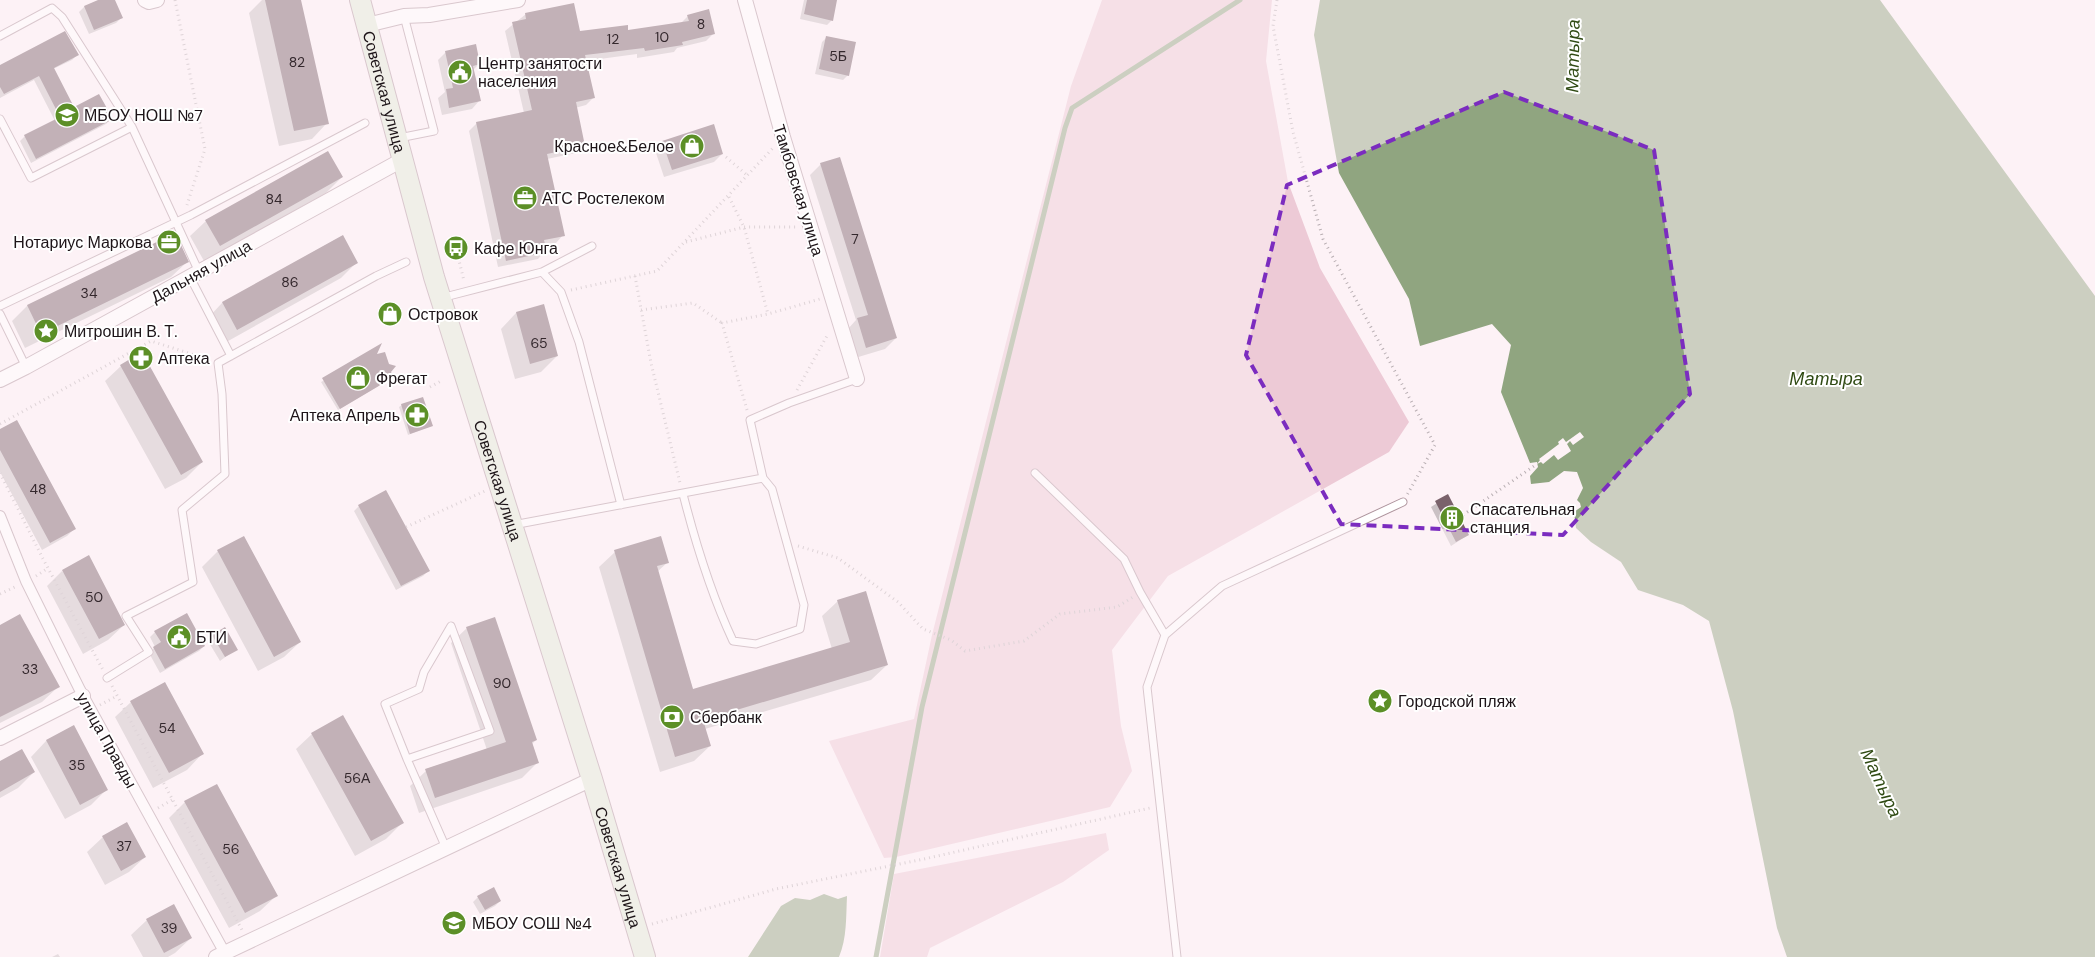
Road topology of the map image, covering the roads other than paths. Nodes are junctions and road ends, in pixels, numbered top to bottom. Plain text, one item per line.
1 (145, 0) edge
2 (157, 0) edge
3 (360, 0) edge
4 (518, 0) edge
5 (745, 0) edge
6 (404, 16) junction
7 (367, 25) junction
8 (0, 36) edge
9 (0, 120) edge
10 (365, 123) dead end
11 (132, 127) junction
12 (396, 138) junction
13 (402, 160) junction
14 (175, 222) junction
15 (592, 246) dead end
16 (406, 262) dead end
17 (542, 272) junction
18 (195, 275) junction
19 (441, 298) junction
20 (0, 306) edge
21 (0, 314) edge
22 (231, 356) junction
23 (26, 367) junction
24 (0, 380) edge
25 (857, 380) joint
26 (1035, 473) dead end
27 (763, 478) junction
28 (683, 494) junction
29 (1404, 502) road end
30 (621, 505) junction
31 (0, 516) edge
32 (512, 525) junction
33 (1166, 635) junction
34 (107, 678) road end
35 (84, 696) junction
36 (0, 738) edge
37 (407, 759) junction
38 (592, 779) junction
39 (446, 848) junction
40 (222, 956) edge
41 (645, 957) edge
42 (1177, 957) edge

1 - 2 street
3 - 7 main road, Советская улица
4 - 6 street
5 - 25 street, Тамбовская улица
6 - 7 street
6 - 12 lane
7 - 12 main road, Советская улица
8 - 11 lane
9 - 11 lane
10 - 14 lane
11 - 14 lane
12 - 13 main road, Советская улица
13 - 18 street, Дальняя улица
13 - 19 main road, Советская улица
14 - 18 lane
14 - 20 lane
15 - 17 lane
16 - 22 lane
17 - 19 lane
17 - 30 lane
18 - 22 lane
18 - 23 street, Дальняя улица
19 - 32 main road, Советская улица
21 - 23 lane
22 - 34 lane
23 - 24 street, Дальняя улица
25 - 27 lane
26 - 33 lane
27 - 28 lane
27 - 28 lane
28 - 30 lane
29 - 33 lane
30 - 32 lane
31 - 35 street, улица Правды
32 - 38 main road, Советская улица
33 - 42 lane
35 - 36 street
35 - 40 street, улица Правды
37 - 37 lane
37 - 39 lane
38 - 39 street
38 - 41 main road, Советская улица
39 - 40 street

